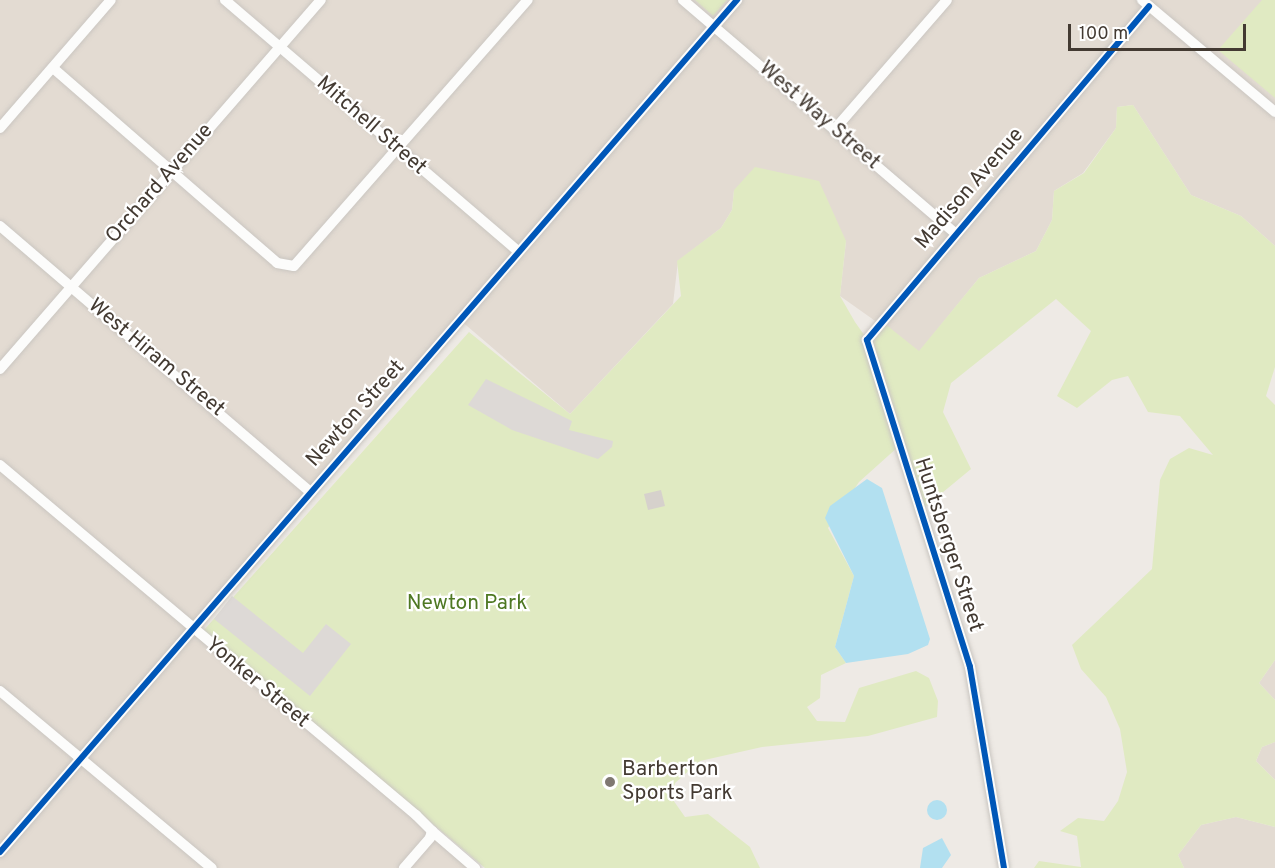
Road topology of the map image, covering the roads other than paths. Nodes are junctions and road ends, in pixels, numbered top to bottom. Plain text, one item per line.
1 (111, 0) edge
2 (225, 0) edge
3 (321, 0) edge
4 (528, 0) edge
5 (683, 0) edge
6 (737, 0) edge
7 (947, 0) edge
8 (1146, 3) edge
9 (714, 27) junction
10 (280, 47) junction
11 (52, 68) junction
12 (1275, 112) edge
13 (0, 128) edge
14 (834, 130) junction
15 (399, 149) junction
16 (173, 170) junction
17 (0, 226) edge
18 (954, 232) junction
19 (518, 251) junction
20 (72, 287) junction
21 (0, 369) edge
22 (890, 409) joint
23 (0, 465) edge
24 (309, 491) junction
25 (192, 629) junction
26 (0, 691) edge
27 (80, 759) junction
28 (432, 831) junction
29 (0, 852) edge
30 (212, 868) edge
31 (404, 868) edge
32 (474, 868) edge
33 (1004, 868) edge

1 - 11 street
2 - 10 street, Mitchell Street
3 - 10 street, Orchard Avenue
4 - 15 street
5 - 9 street, West Way Street
6 - 9 street, Newton Street
7 - 14 street
8 - 12 street
8 - 18 street, Madison Avenue
9 - 14 street, West Way Street
9 - 19 street, Newton Street
10 - 15 street, Mitchell Street
10 - 16 street, Orchard Avenue
11 - 13 street
11 - 16 street
14 - 18 street, West Way Street
15 - 16 street
15 - 19 street, Mitchell Street
16 - 20 street, Orchard Avenue
17 - 20 street, West Hiram Street
18 - 22 street, Madison Avenue
19 - 24 street, Newton Street
20 - 21 street, Orchard Avenue
20 - 24 street, West Hiram Street
22 - 33 street, Huntsberger Street
23 - 25 street, Yonker Street
24 - 25 street, Newton Street
25 - 27 street, Newton Street
25 - 28 street, Yonker Street
26 - 27 street
27 - 29 street, Newton Street
27 - 30 street
28 - 31 street
28 - 32 street, Yonker Street

